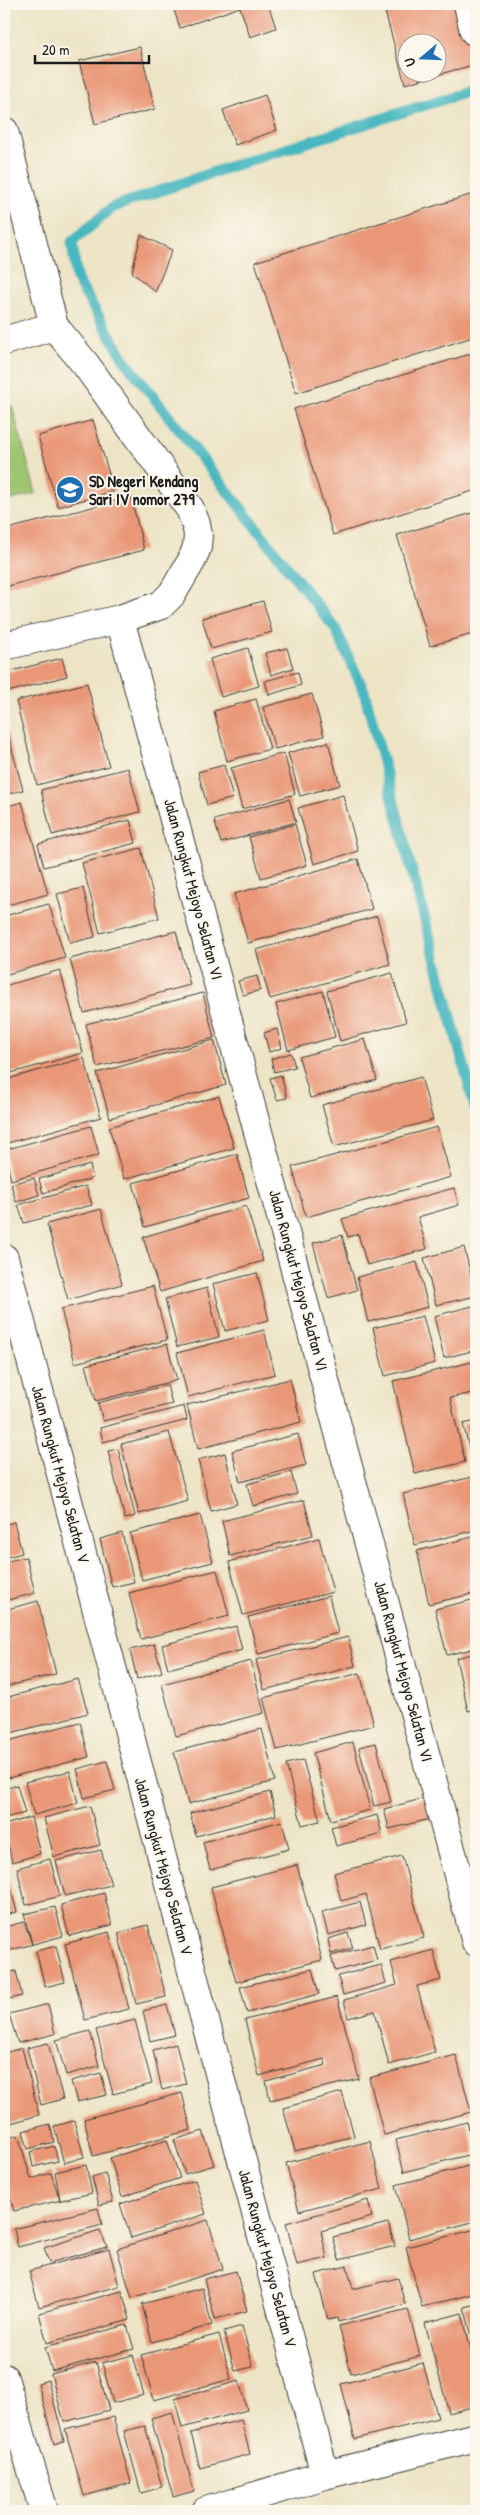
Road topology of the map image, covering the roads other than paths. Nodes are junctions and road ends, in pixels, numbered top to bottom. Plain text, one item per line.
1 (468, 4) edge
2 (474, 31) dead end
3 (4, 131) edge
4 (54, 326) junction
5 (4, 341) edge
6 (120, 619) junction
7 (4, 646) edge
8 (4, 1258) edge
9 (476, 1942) edge
10 (4, 2378) edge
11 (476, 2437) edge
12 (325, 2474) junction
13 (44, 2511) edge
14 (206, 2511) edge

1 - 2 street
3 - 4 street
4 - 5 street
4 - 6 street
6 - 7 street
6 - 9 street, Jalan Rungkut Mejoyo Selatan VI
8 - 12 street, Jalan Rungkut Mejoyo Selatan V
10 - 13 street
11 - 12 street
12 - 14 street

